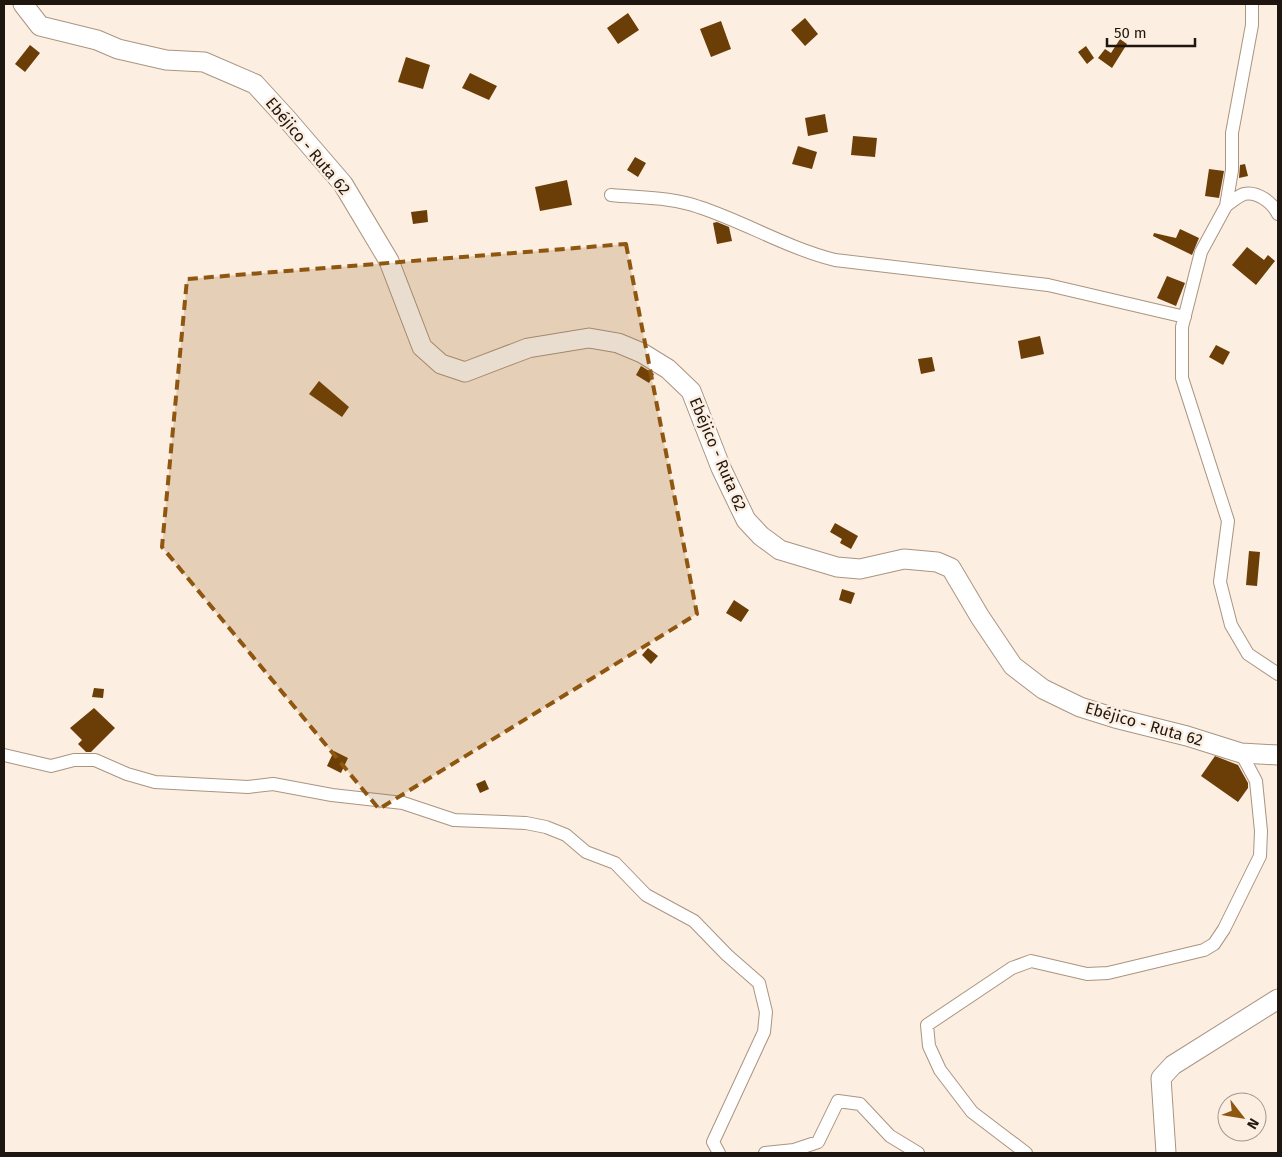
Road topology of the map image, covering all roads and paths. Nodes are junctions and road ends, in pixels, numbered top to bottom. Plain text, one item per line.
1 (23, 4) edge
2 (1252, 4) edge
3 (611, 196) dead end
4 (1226, 206) junction
5 (1278, 214) edge
6 (1185, 317) junction
7 (1278, 674) edge
8 (1241, 753) junction
9 (4, 755) edge
10 (1278, 755) edge
11 (1278, 999) edge
12 (718, 1153) edge
13 (765, 1153) edge
14 (918, 1153) edge
15 (1026, 1153) edge
16 (1166, 1153) edge

1 - 8 street, Ebéjico - Ruta 62
2 - 4 street
3 - 6 street
4 - 5 street
4 - 6 street
6 - 7 street
8 - 10 street, Ebéjico - Ruta 62
8 - 15 street
9 - 12 street
11 - 16 street
13 - 14 street

